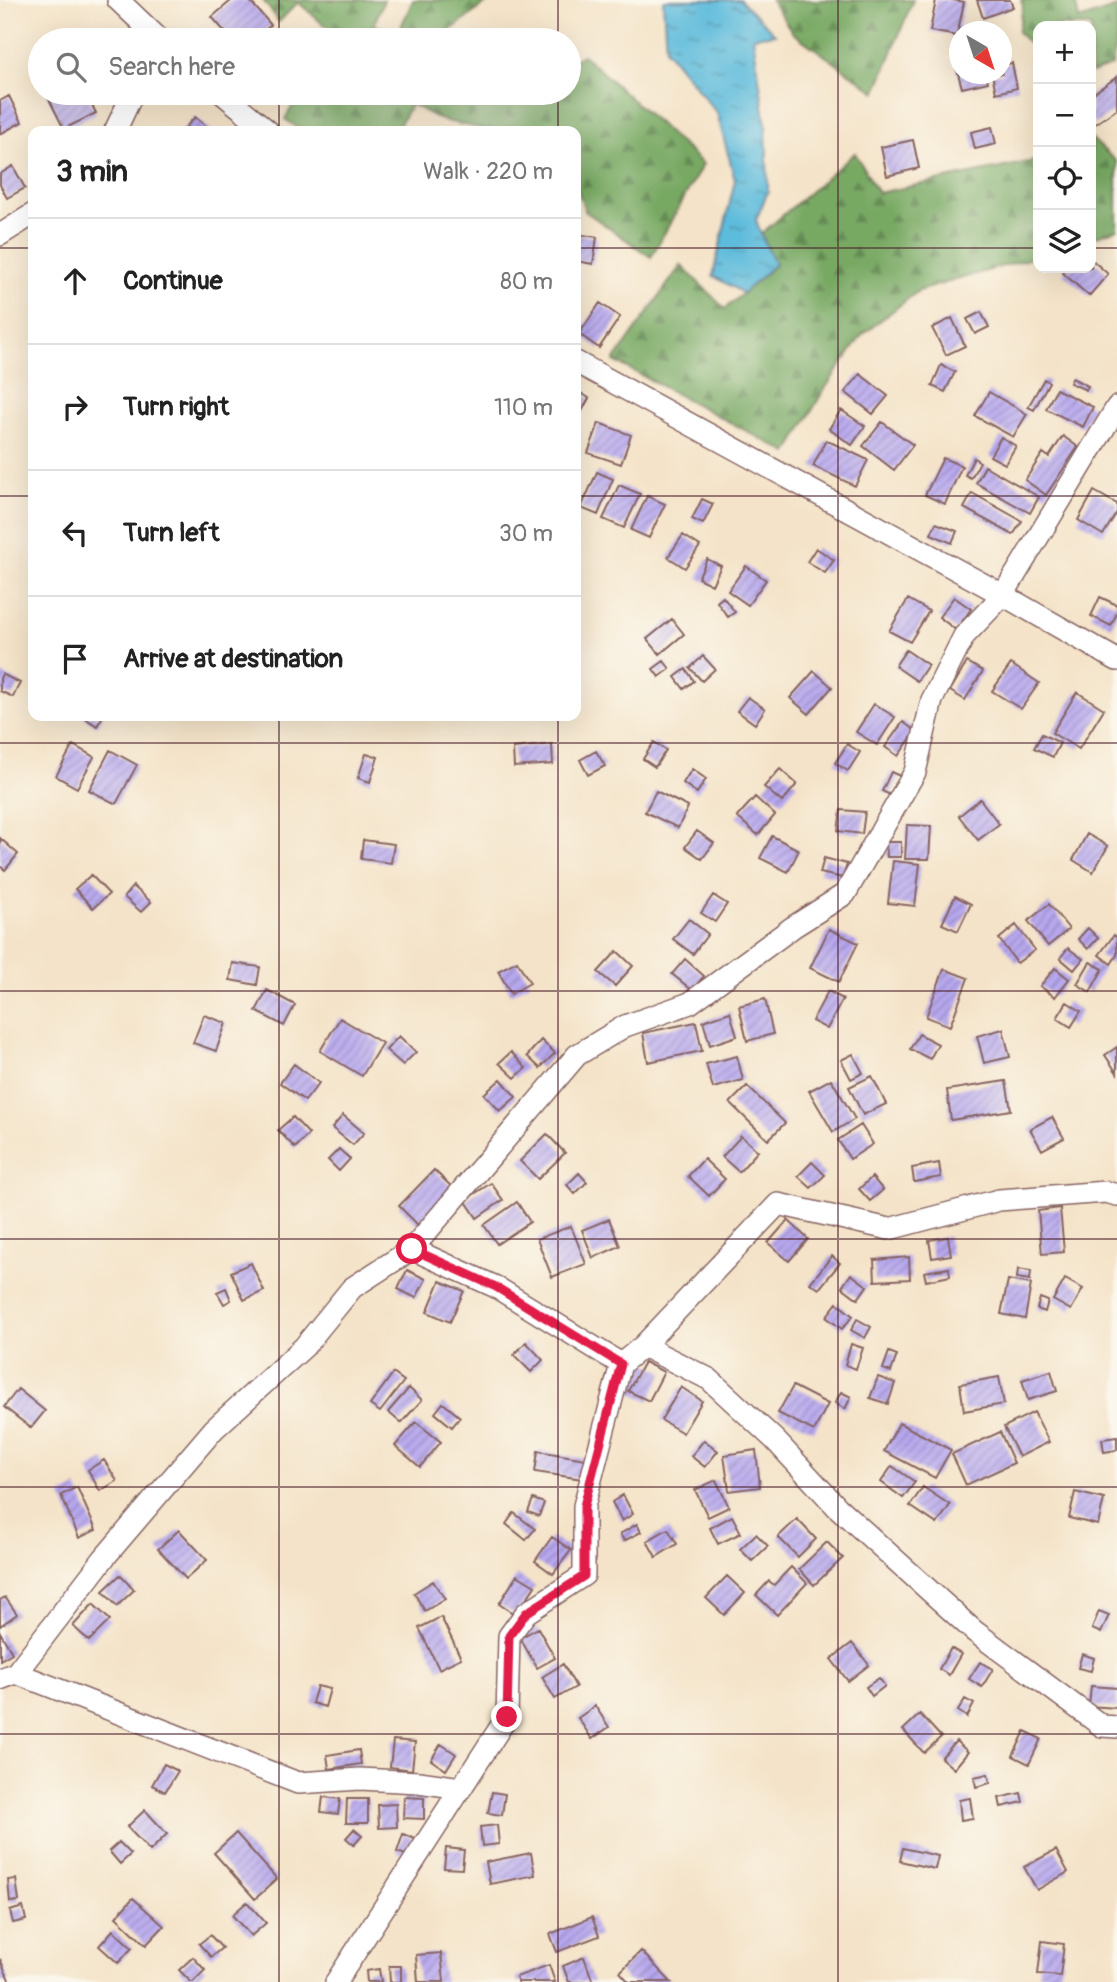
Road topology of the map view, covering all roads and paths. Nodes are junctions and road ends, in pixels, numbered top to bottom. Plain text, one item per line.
1 (118, 0) edge
2 (147, 28) edge
3 (127, 105) edge
4 (237, 105) edge
5 (117, 126) edge
6 (262, 126) edge
7 (28, 217) edge
8 (0, 235) edge
9 (581, 365) edge
10 (1117, 407) edge
11 (1003, 595) junction
12 (1117, 660) edge
13 (1117, 1195) edge
14 (412, 1249) junction
15 (643, 1346) junction
16 (621, 1364) junction
17 (8, 1676) edge
18 (1117, 1727) edge
19 (461, 1788) junction
20 (336, 1982) edge

1 - 2 street
3 - 5 street
4 - 6 street
7 - 8 street
9 - 11 street
10 - 11 street
11 - 12 street
11 - 14 street
13 - 15 street
14 - 16 street
14 - 17 street
15 - 16 street
15 - 18 street
16 - 19 street
17 - 19 street
19 - 20 street

